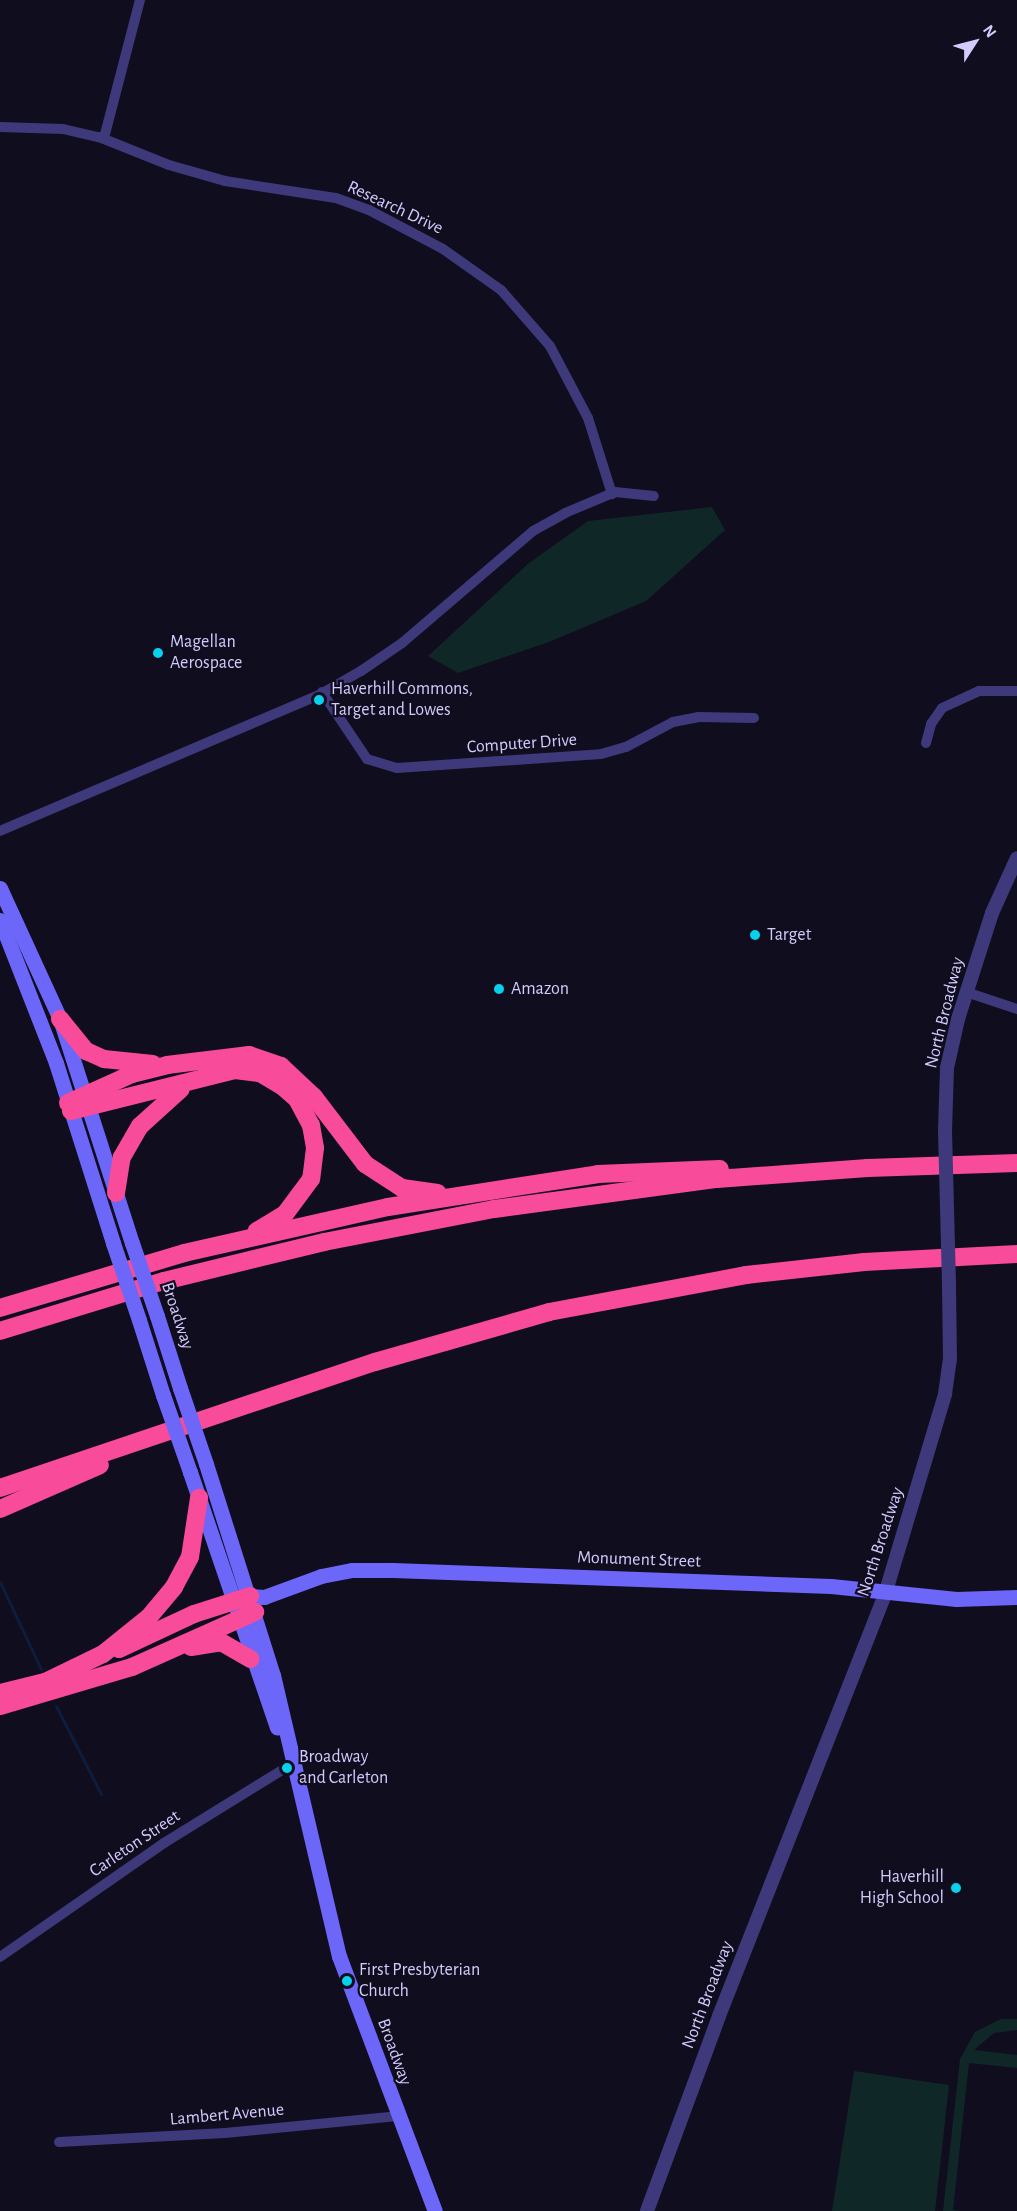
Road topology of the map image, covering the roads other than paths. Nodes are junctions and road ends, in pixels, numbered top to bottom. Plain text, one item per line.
1 (140, 0) edge
2 (0, 127) edge
3 (104, 138) junction
4 (612, 494) junction
5 (654, 496) dead end
6 (1017, 691) edge
7 (322, 693) junction
8 (754, 718) dead end
9 (926, 743) dead end
10 (0, 831) edge
11 (1017, 858) edge
12 (1013, 878) edge
13 (0, 888) edge
14 (0, 920) edge
15 (966, 992) junction
16 (1017, 1010) edge
17 (60, 1019) junction
18 (167, 1065) junction
19 (196, 1079) junction
20 (88, 1100) junction
21 (69, 1107) junction
22 (1017, 1163) edge
23 (803, 1172) junction
24 (116, 1193) junction
25 (455, 1195) junction
26 (242, 1239) junction
27 (1017, 1254) edge
28 (0, 1308) edge
29 (0, 1331) edge
30 (187, 1426) junction
31 (0, 1488) edge
32 (199, 1498) junction
33 (0, 1509) edge
34 (886, 1591) junction
35 (1017, 1597) edge
36 (248, 1605) junction
37 (175, 1650) junction
38 (104, 1654) junction
39 (251, 1659) junction
40 (0, 1693) edge
41 (0, 1706) edge
42 (292, 1764) junction
43 (0, 1957) edge
44 (397, 2116) junction
45 (59, 2142) dead end
46 (435, 2211) edge
47 (647, 2211) edge

1 - 3 street
2 - 3 street, Research Drive
3 - 4 street, Research Drive
4 - 5 street
4 - 7 street
6 - 9 street
7 - 8 street, Computer Drive
7 - 10 street
11 - 12 street, North Broadway
12 - 15 street, North Broadway
13 - 17 main road, Broadway
14 - 21 main road, Broadway
15 - 16 street
15 - 34 street, North Broadway, bridge
17 - 18 highway
17 - 20 main road, Broadway
18 - 20 highway
18 - 25 highway
19 - 20 highway
19 - 24 highway
19 - 26 highway
20 - 21 highway
20 - 24 main road, Broadway
21 - 32 main road, Broadway, bridge
22 - 23 highway
23 - 25 highway
23 - 29 highway
24 - 36 main road, Broadway, bridge
25 - 26 highway
26 - 28 highway
27 - 30 highway
30 - 31 highway
30 - 33 highway
32 - 36 main road, Broadway
32 - 38 highway
34 - 35 main road, Monument Street
34 - 36 main road, Monument Street
34 - 47 street, North Broadway
36 - 37 highway
36 - 38 highway
36 - 39 main road, Broadway
36 - 42 main road, Broadway
37 - 39 highway
37 - 41 highway
38 - 40 highway
39 - 42 main road, Broadway
42 - 43 street, Carleton Street
42 - 44 main road, Broadway
44 - 45 street, Lambert Avenue
44 - 46 main road, Broadway

